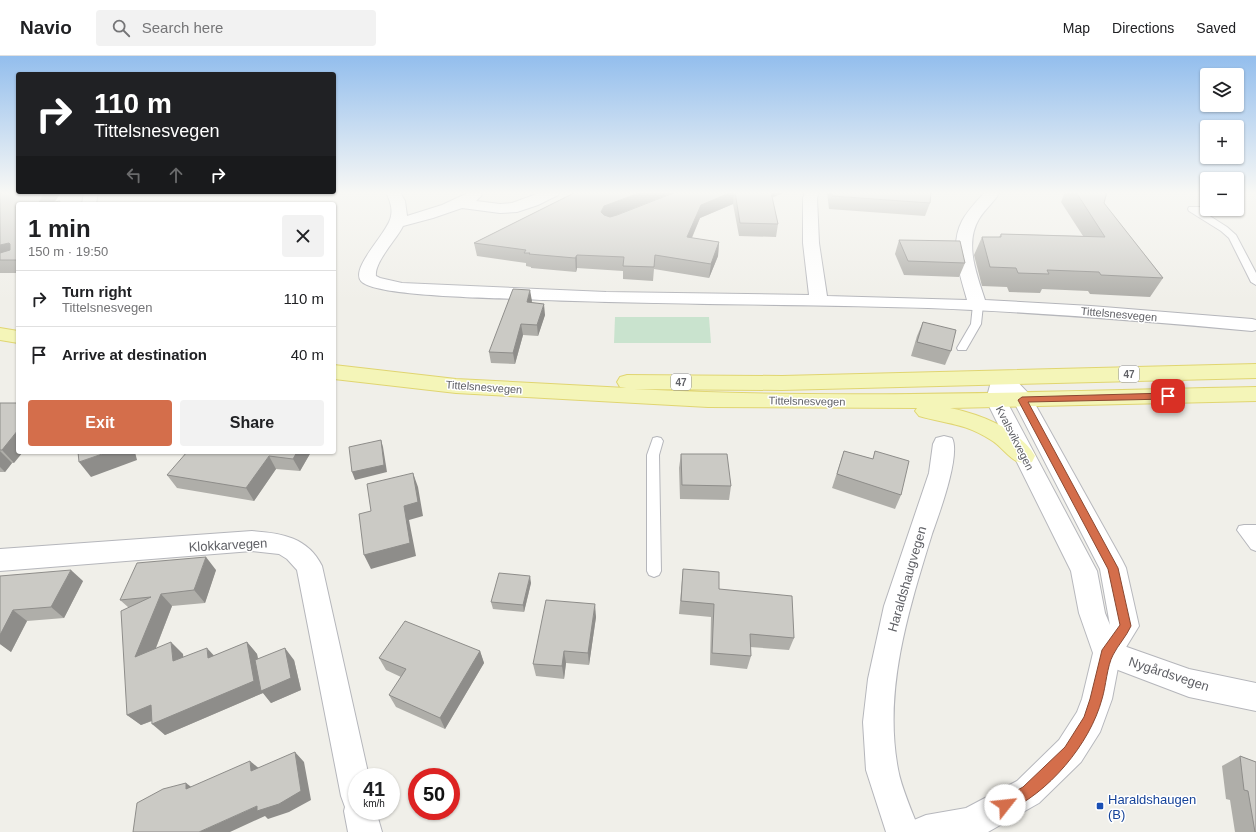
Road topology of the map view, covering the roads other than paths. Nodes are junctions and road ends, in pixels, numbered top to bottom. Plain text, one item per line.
1 (396, 228) edge
2 (811, 228) edge
3 (968, 228) edge
4 (1223, 228) edge
5 (1256, 282) edge
6 (819, 301) junction
7 (978, 305) junction
8 (1254, 325) edge
9 (0, 334) edge
10 (16, 337) edge
11 (962, 348) dead end
12 (1256, 371) edge
13 (336, 372) edge
14 (360, 374) junction
15 (1002, 378) junction
16 (1256, 394) edge
17 (996, 400) junction
18 (1022, 400) junction
19 (876, 402) junction
20 (657, 440) dead end
21 (944, 444) dead end
22 (1024, 456) junction
23 (1256, 530) edge
24 (1256, 545) edge
25 (0, 560) edge
26 (654, 571) dead end
27 (1107, 654) junction
28 (1256, 697) edge
29 (351, 768) edge
30 (362, 820) edge
31 (365, 832) edge
32 (903, 832) edge
33 (926, 832) edge

1 - 6 street, Tittelsnesvegen
2 - 6 street
3 - 7 street
4 - 5 lane
6 - 7 street, Tittelsnesvegen
7 - 8 street, Tittelsnesvegen
7 - 11 lane
9 - 10 main road
12 - 15 main road, Tittelsnesvegen / 47
13 - 14 main road, Tittelsnesvegen / 47
14 - 15 main road, Tittelsnesvegen / 47
14 - 19 main road, Tittelsnesvegen / 47
15 - 17 street, Kvalsvikvegen
15 - 18 street, Kvalsvikvegen
16 - 18 main road, Tittelsnesvegen / 47
17 - 18 main road, Tittelsnesvegen / 47
17 - 19 main road, Tittelsnesvegen / 47
17 - 22 street, Kvalsvikvegen
18 - 27 street, Kvalsvikvegen
19 - 22 main road, 47
20 - 26 lane
21 - 32 street, Haraldshaugvegen
22 - 27 street, Kvalsvikvegen
23 - 24 lane
25 - 29 street, Klokkarvegen
27 - 28 street, Nygårdsvegen
27 - 33 street, Kvalsvikvegen
30 - 31 street

